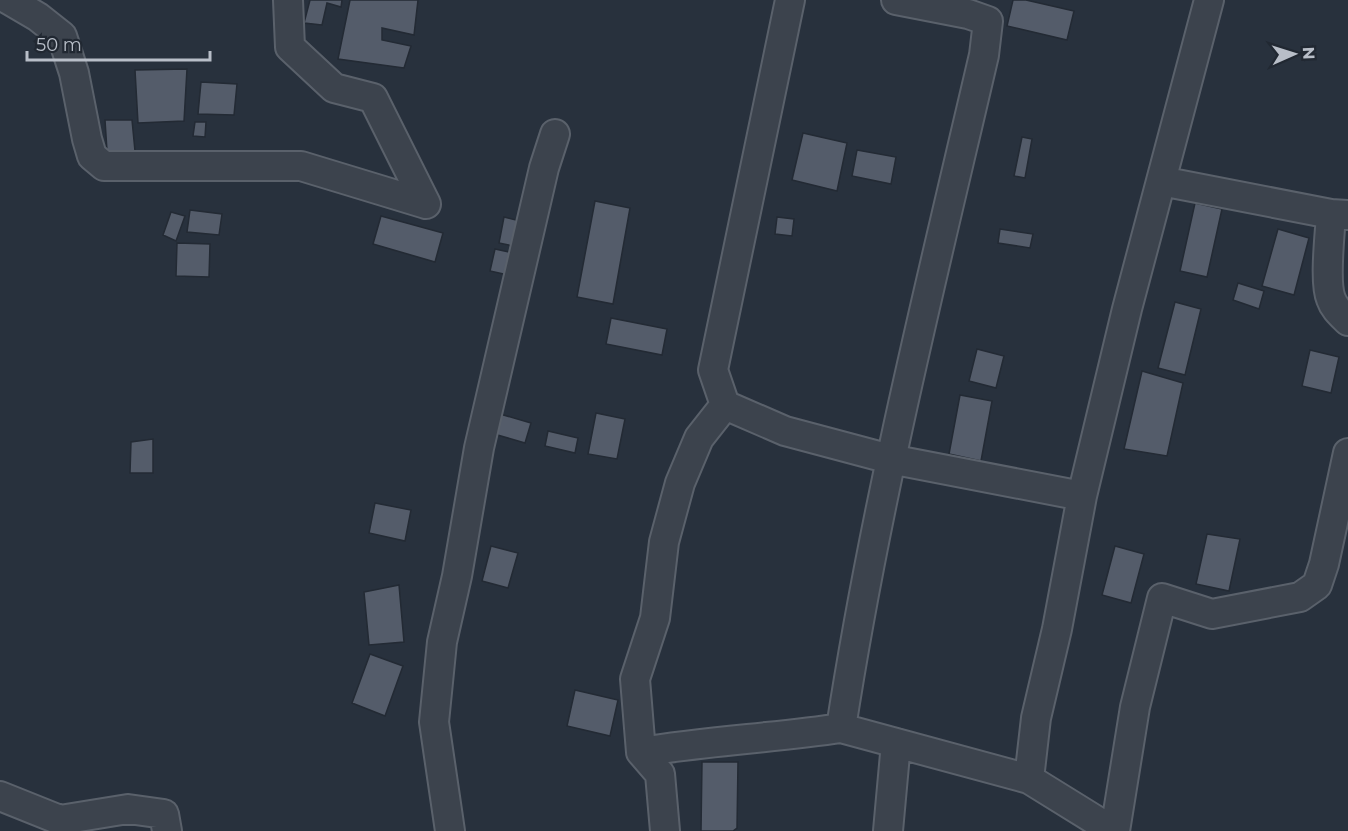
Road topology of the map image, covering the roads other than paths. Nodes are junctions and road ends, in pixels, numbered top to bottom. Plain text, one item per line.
1 (9, 0) edge
2 (288, 0) edge
3 (790, 0) edge
4 (896, 0) edge
5 (1209, 0) edge
6 (555, 134) dead end
7 (1161, 181) junction
8 (1340, 215) edge
9 (1348, 321) edge
10 (725, 405) junction
11 (1348, 453) edge
12 (890, 459) junction
13 (1082, 496) junction
14 (841, 728) junction
15 (896, 743) junction
16 (641, 752) junction
17 (1029, 779) junction
18 (0, 796) edge
19 (166, 831) edge
20 (450, 831) edge
21 (665, 831) edge
22 (888, 831) edge
23 (1114, 831) edge

1 - 2 street
3 - 10 street
4 - 12 street
5 - 7 street
6 - 20 street
7 - 8 street
7 - 13 street
8 - 9 street
10 - 12 street
10 - 16 street
11 - 23 street
12 - 13 street
12 - 14 street
13 - 17 street
14 - 15 street
14 - 16 street
15 - 17 street
15 - 22 street
16 - 21 street
17 - 23 street
18 - 19 street

